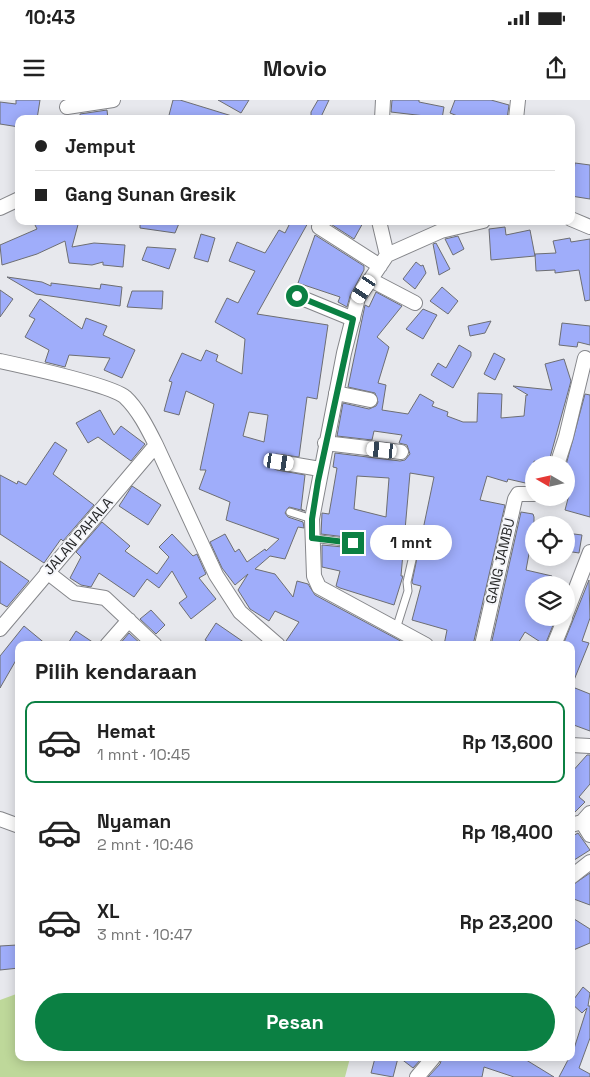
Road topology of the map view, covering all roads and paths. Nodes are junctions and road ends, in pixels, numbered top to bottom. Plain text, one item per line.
1 (112, 100) edge
2 (383, 100) edge
3 (518, 100) edge
4 (66, 109) edge
5 (382, 115) edge
6 (516, 115) edge
7 (15, 201) edge
8 (0, 208) edge
9 (575, 221) edge
10 (380, 225) edge
11 (466, 225) edge
12 (318, 227) dead end
13 (590, 227) edge
14 (384, 260) junction
15 (370, 280) junction
16 (297, 296) dead end
17 (415, 303) dead end
18 (353, 319) junction
19 (585, 358) dead end
20 (0, 361) edge
21 (584, 389) edge
22 (336, 393) junction
23 (370, 400) dead end
24 (325, 443) junction
25 (156, 445) junction
26 (402, 452) dead end
27 (560, 456) edge
28 (279, 462) dead end
29 (320, 469) junction
30 (525, 494) edge
31 (290, 512) dead end
32 (312, 519) junction
33 (312, 538) junction
34 (353, 543) dead end
35 (414, 551) dead end
36 (590, 552) edge
37 (47, 572) junction
38 (575, 591) edge
39 (129, 620) junction
40 (562, 626) edge
41 (396, 628) junction
42 (0, 629) edge
43 (111, 641) edge
44 (151, 641) edge
45 (273, 641) edge
46 (419, 641) edge
47 (483, 641) edge
48 (556, 641) edge
49 (575, 745) edge
50 (590, 746) edge
51 (0, 818) edge
52 (581, 820) edge
53 (15, 824) edge
54 (590, 835) edge
55 (590, 862) edge
56 (575, 874) edge
57 (430, 1061) edge
58 (417, 1077) edge

1 - 4 street
2 - 5 street
3 - 6 street
7 - 8 street
9 - 13 street
10 - 14 street
11 - 14 street
12 - 14 street
14 - 15 street
15 - 17 street
15 - 18 street
16 - 18 street
18 - 22 street
19 - 21 street
20 - 25 street
21 - 27 street
22 - 23 street
22 - 24 street
24 - 26 street
24 - 29 street
25 - 37 street, JALAN PAHALA
25 - 45 street
28 - 29 street
29 - 32 street
30 - 47 street, GANG JAMBU
31 - 32 lane
32 - 33 street
33 - 34 lane
33 - 41 street
35 - 41 lane
36 - 38 street
37 - 39 street
37 - 42 street, JALAN PAHALA
39 - 43 street
39 - 44 street
40 - 48 street
41 - 46 street
49 - 50 street
51 - 53 street
52 - 54 street
55 - 56 street
57 - 58 street

